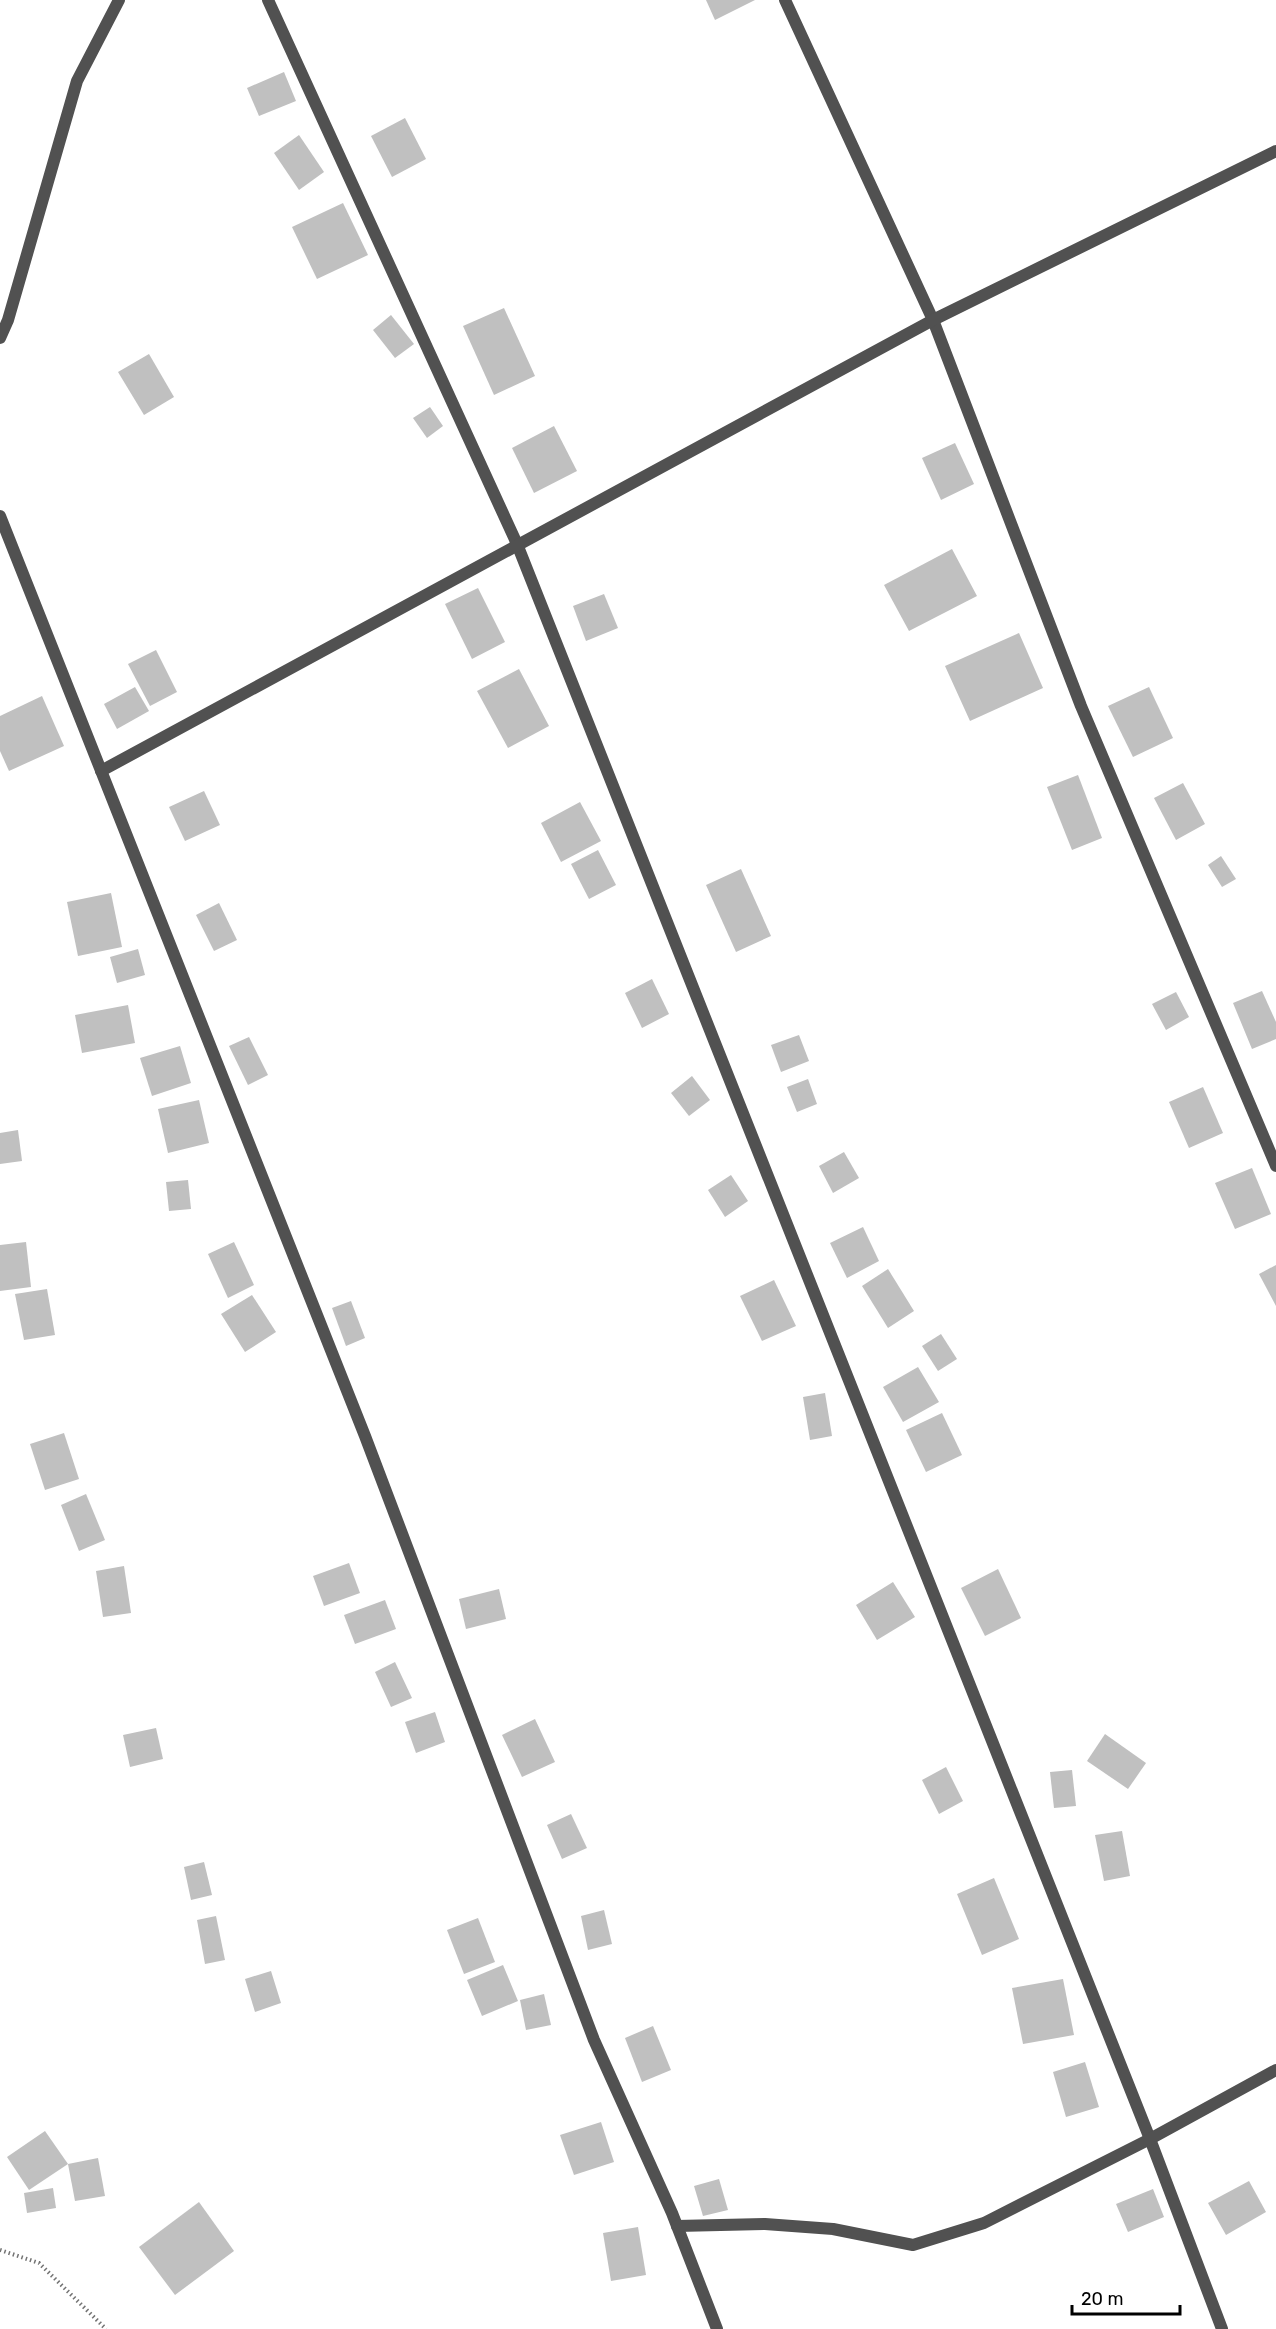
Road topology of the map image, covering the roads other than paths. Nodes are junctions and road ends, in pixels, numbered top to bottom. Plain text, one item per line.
1 (119, 0) edge
2 (268, 0) edge
3 (785, 0) edge
4 (1276, 151) edge
5 (933, 320) junction
6 (0, 338) edge
7 (0, 516) edge
8 (517, 544) junction
9 (101, 771) junction
10 (1276, 1166) edge
11 (1276, 2070) edge
12 (1150, 2139) junction
13 (677, 2226) junction
14 (717, 2329) edge
15 (1222, 2329) edge

1 - 6 street
2 - 8 street
3 - 5 street
4 - 5 street
5 - 8 street
5 - 10 street
7 - 9 street
8 - 9 street
8 - 12 street
9 - 13 street
11 - 12 street
12 - 13 street
12 - 15 street
13 - 14 street

